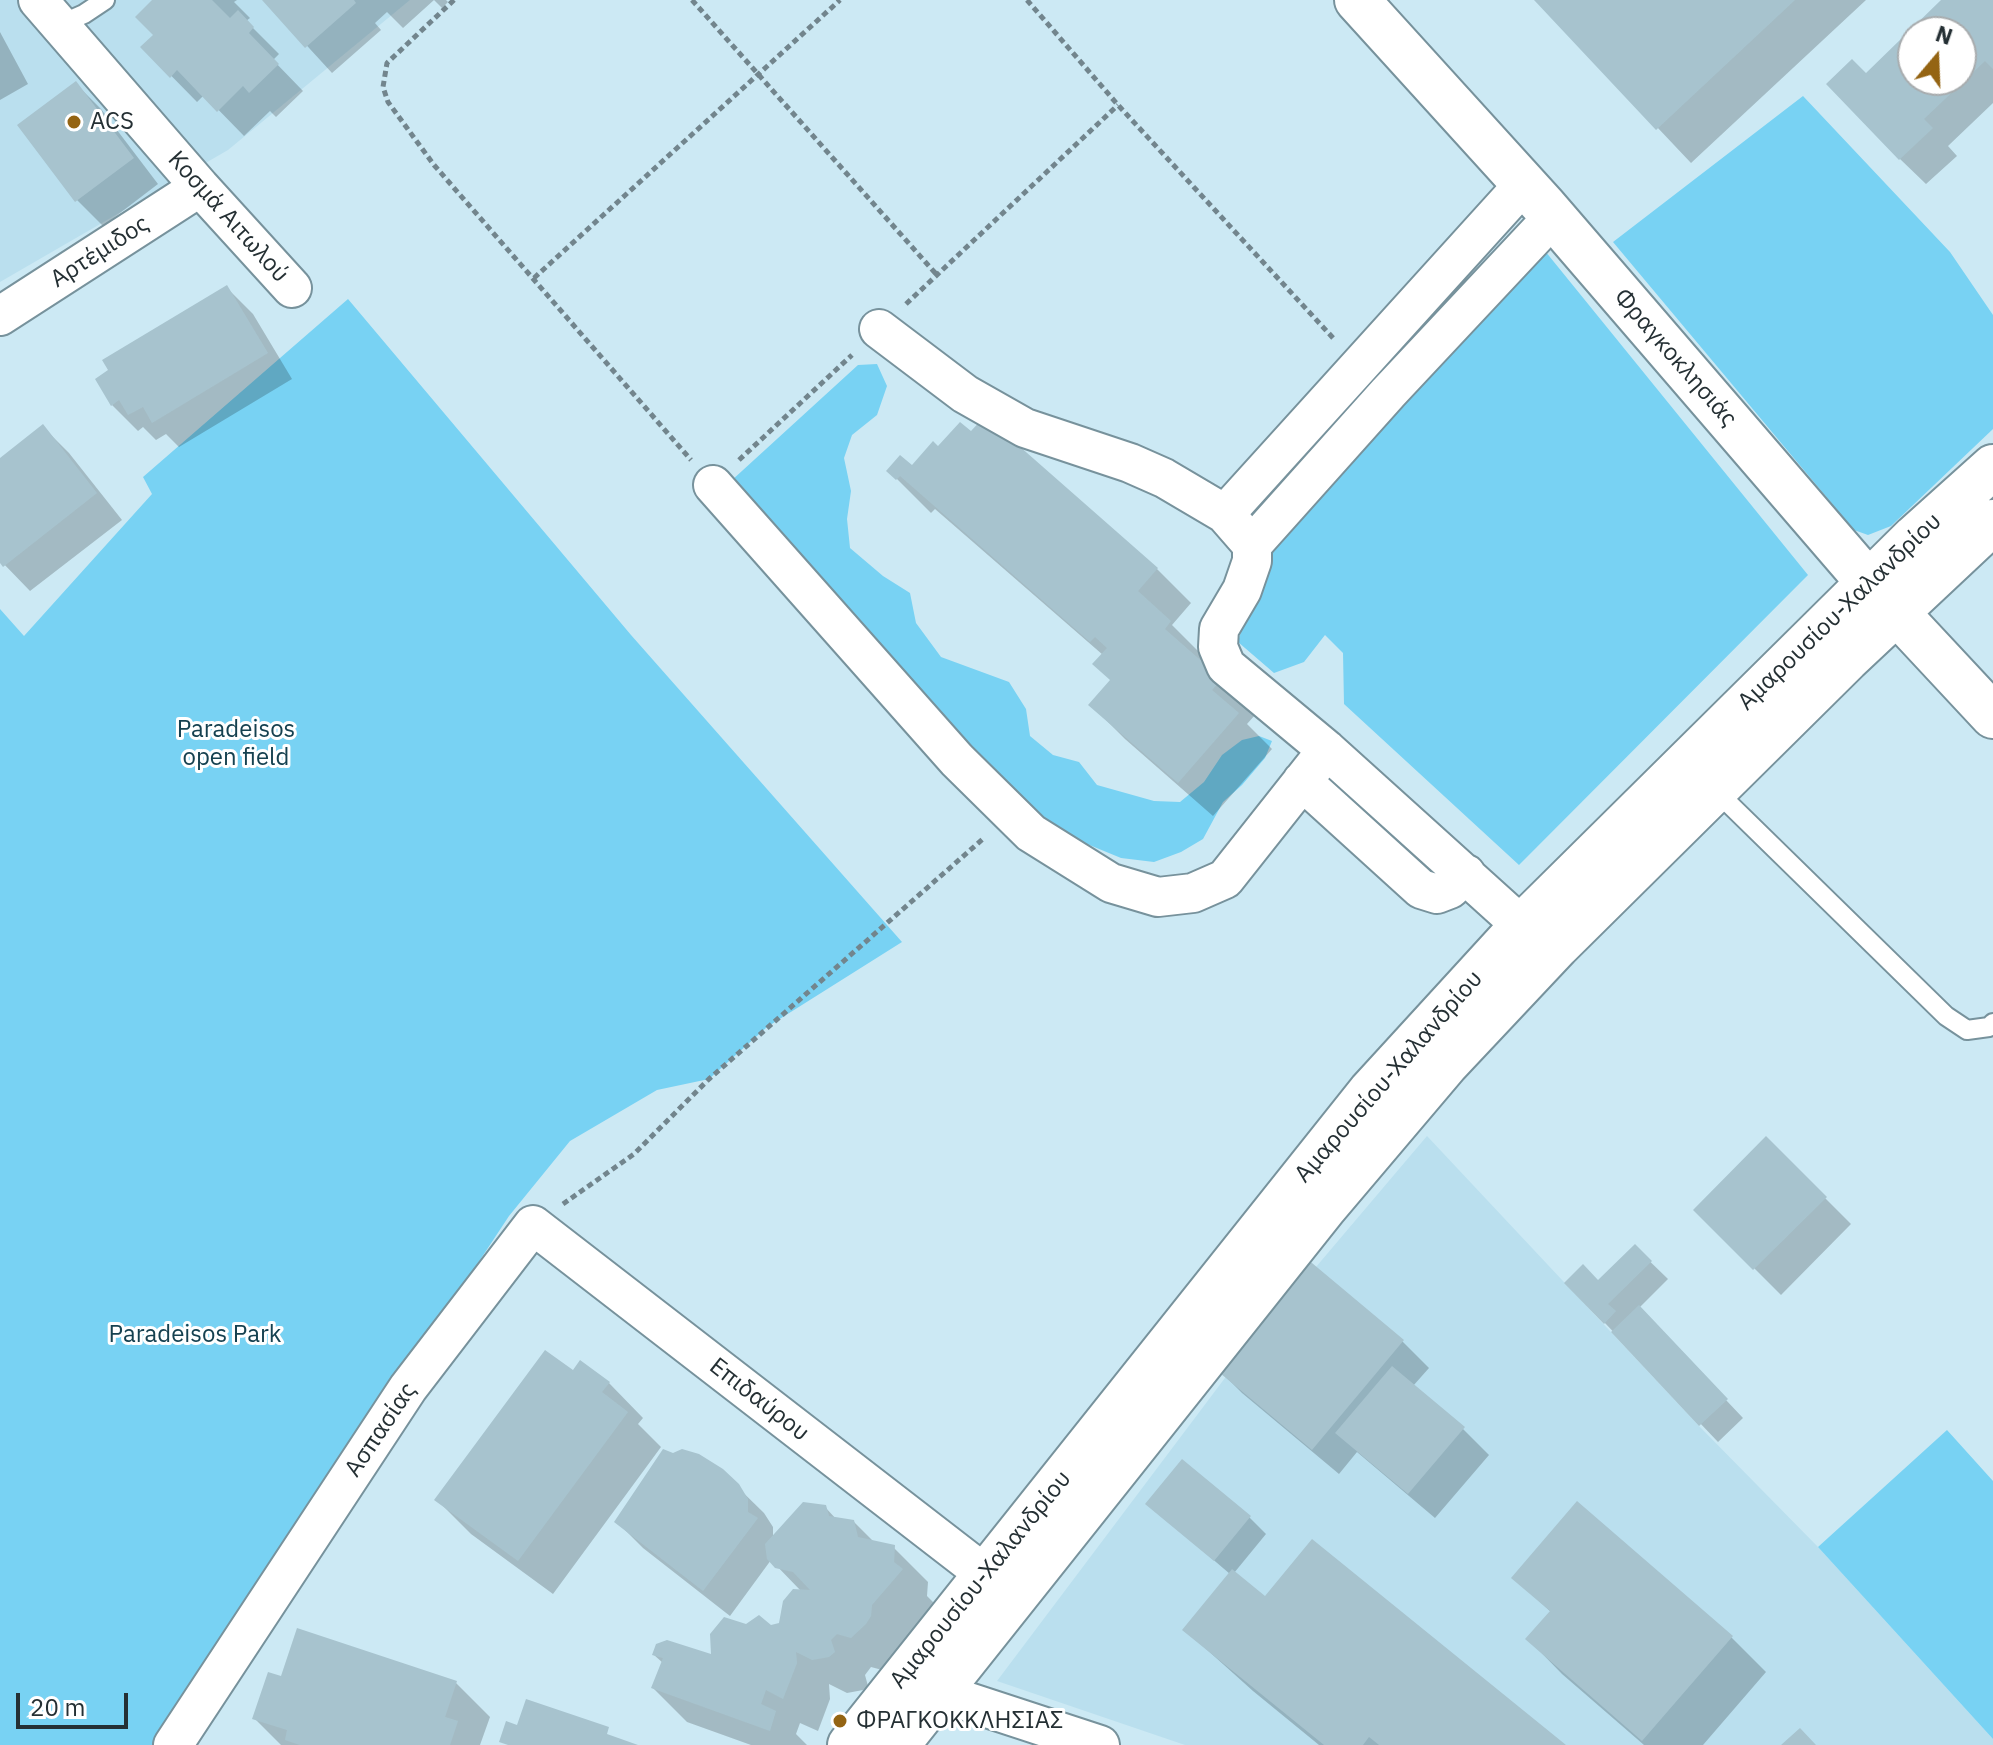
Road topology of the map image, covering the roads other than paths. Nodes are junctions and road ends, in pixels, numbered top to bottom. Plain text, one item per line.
1 (105, 0) edge
2 (1357, 0) edge
3 (48, 12) edge
4 (1524, 184) junction
5 (200, 187) junction
6 (1553, 217) junction
7 (292, 288) dead end
8 (0, 316) edge
9 (879, 329) road end
10 (1993, 467) edge
11 (713, 485) road end
12 (1225, 514) junction
13 (1993, 522) edge
14 (1252, 545) junction
15 (1883, 597) junction
16 (1993, 716) edge
17 (1327, 750) junction
18 (1302, 781) junction
19 (1715, 790) junction
20 (1466, 874) junction
21 (1522, 926) junction
22 (1993, 1023) edge
23 (533, 1225) joint
24 (986, 1575) junction
25 (938, 1692) junction
26 (173, 1745) edge
27 (850, 1745) edge
28 (897, 1745) edge
29 (1100, 1745) edge

1 - 3 lane
2 - 4 street, Φραγκοκλησιάς
3 - 5 street, Κοσμά Αιτωλού
4 - 6 street, Φραγκοκλησιάς
4 - 12 street
5 - 7 street, Κοσμά Αιτωλού
5 - 8 street, Αρτέμιδος
6 - 14 street
6 - 15 street, Φραγκοκλησιάς
9 - 12 street
10 - 15 street, Αμαρουσίου-Χαλανδρίου
11 - 18 street
12 - 14 street
13 - 15 street, Αμαρουσίου-Χαλανδρίου
14 - 17 street
15 - 16 street, Φραγκοκλησιάς
15 - 19 street, Αμαρουσίου-Χαλανδρίου
15 - 21 street, Αμαρουσίου-Χαλανδρίου
17 - 18 street
17 - 20 street
18 - 20 street
19 - 22 lane
19 - 25 street, Αμαρουσίου-Χαλανδρίου
20 - 21 street
21 - 24 street, Αμαρουσίου-Χαλανδρίου
23 - 24 street, Επιδαύρου
23 - 26 street, Ασπασίας
24 - 27 street, Αμαρουσίου-Χαλανδρίου
25 - 28 street, Αμαρουσίου-Χαλανδρίου
25 - 29 street

